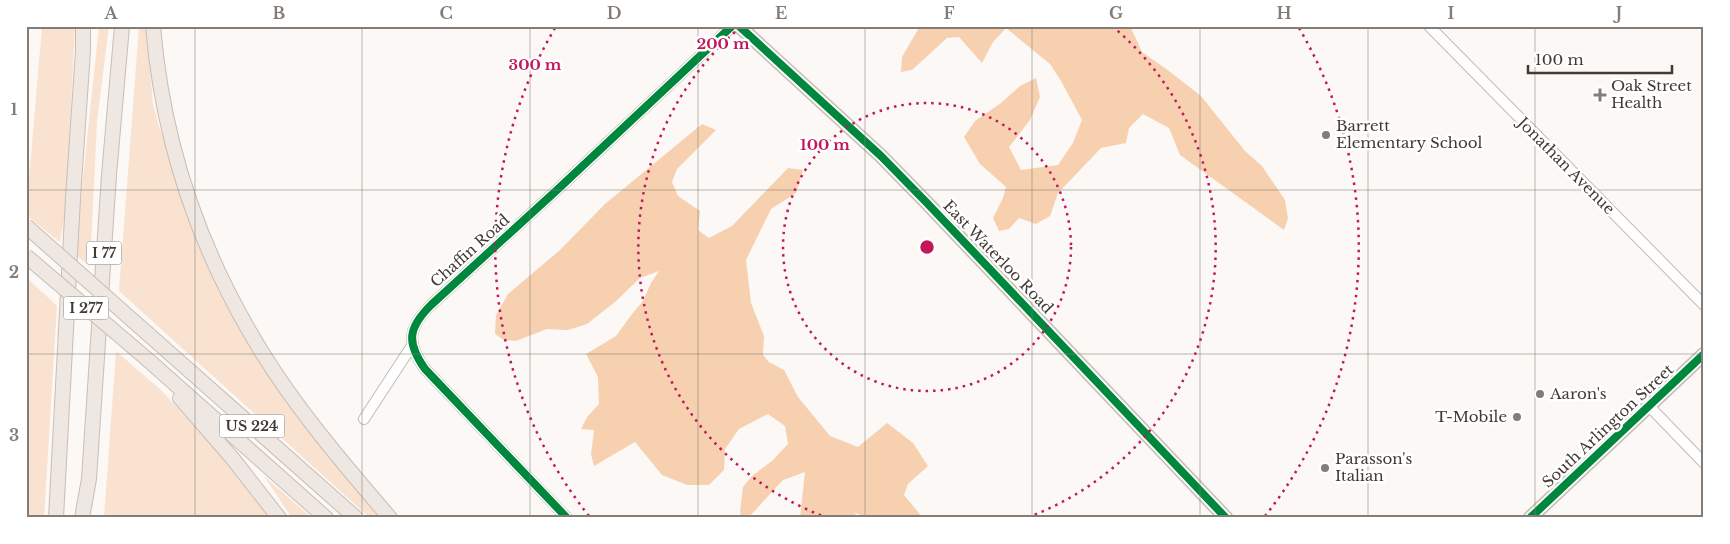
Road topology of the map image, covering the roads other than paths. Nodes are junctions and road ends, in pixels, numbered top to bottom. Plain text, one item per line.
1 (83, 26) edge
2 (122, 26) edge
3 (153, 26) edge
4 (732, 26) edge
5 (739, 26) edge
6 (1428, 26) edge
7 (26, 226) edge
8 (26, 256) edge
9 (1704, 305) edge
10 (413, 344) junction
11 (1704, 354) edge
12 (147, 359) junction
13 (1649, 406) junction
14 (364, 419) dead end
15 (1704, 463) edge
16 (89, 479) junction
17 (56, 518) edge
18 (82, 518) edge
19 (92, 518) edge
20 (278, 518) edge
21 (326, 518) edge
22 (356, 518) edge
23 (390, 518) edge
24 (567, 518) edge
25 (1226, 518) edge
26 (1530, 518) edge

1 - 17 highway
2 - 16 highway, I 77
3 - 23 highway
4 - 10 street, Chaffin Road
5 - 25 main road, East Waterloo Road
6 - 9 street, Jonathan Avenue
7 - 22 highway, US 224, bridge
8 - 12 highway, I 277, bridge
10 - 14 street
10 - 24 street
11 - 13 main road, South Arlington Street
12 - 20 highway
12 - 21 highway, US 224
13 - 15 street
13 - 26 main road, South Arlington Street
16 - 18 highway, I 77
16 - 19 highway

